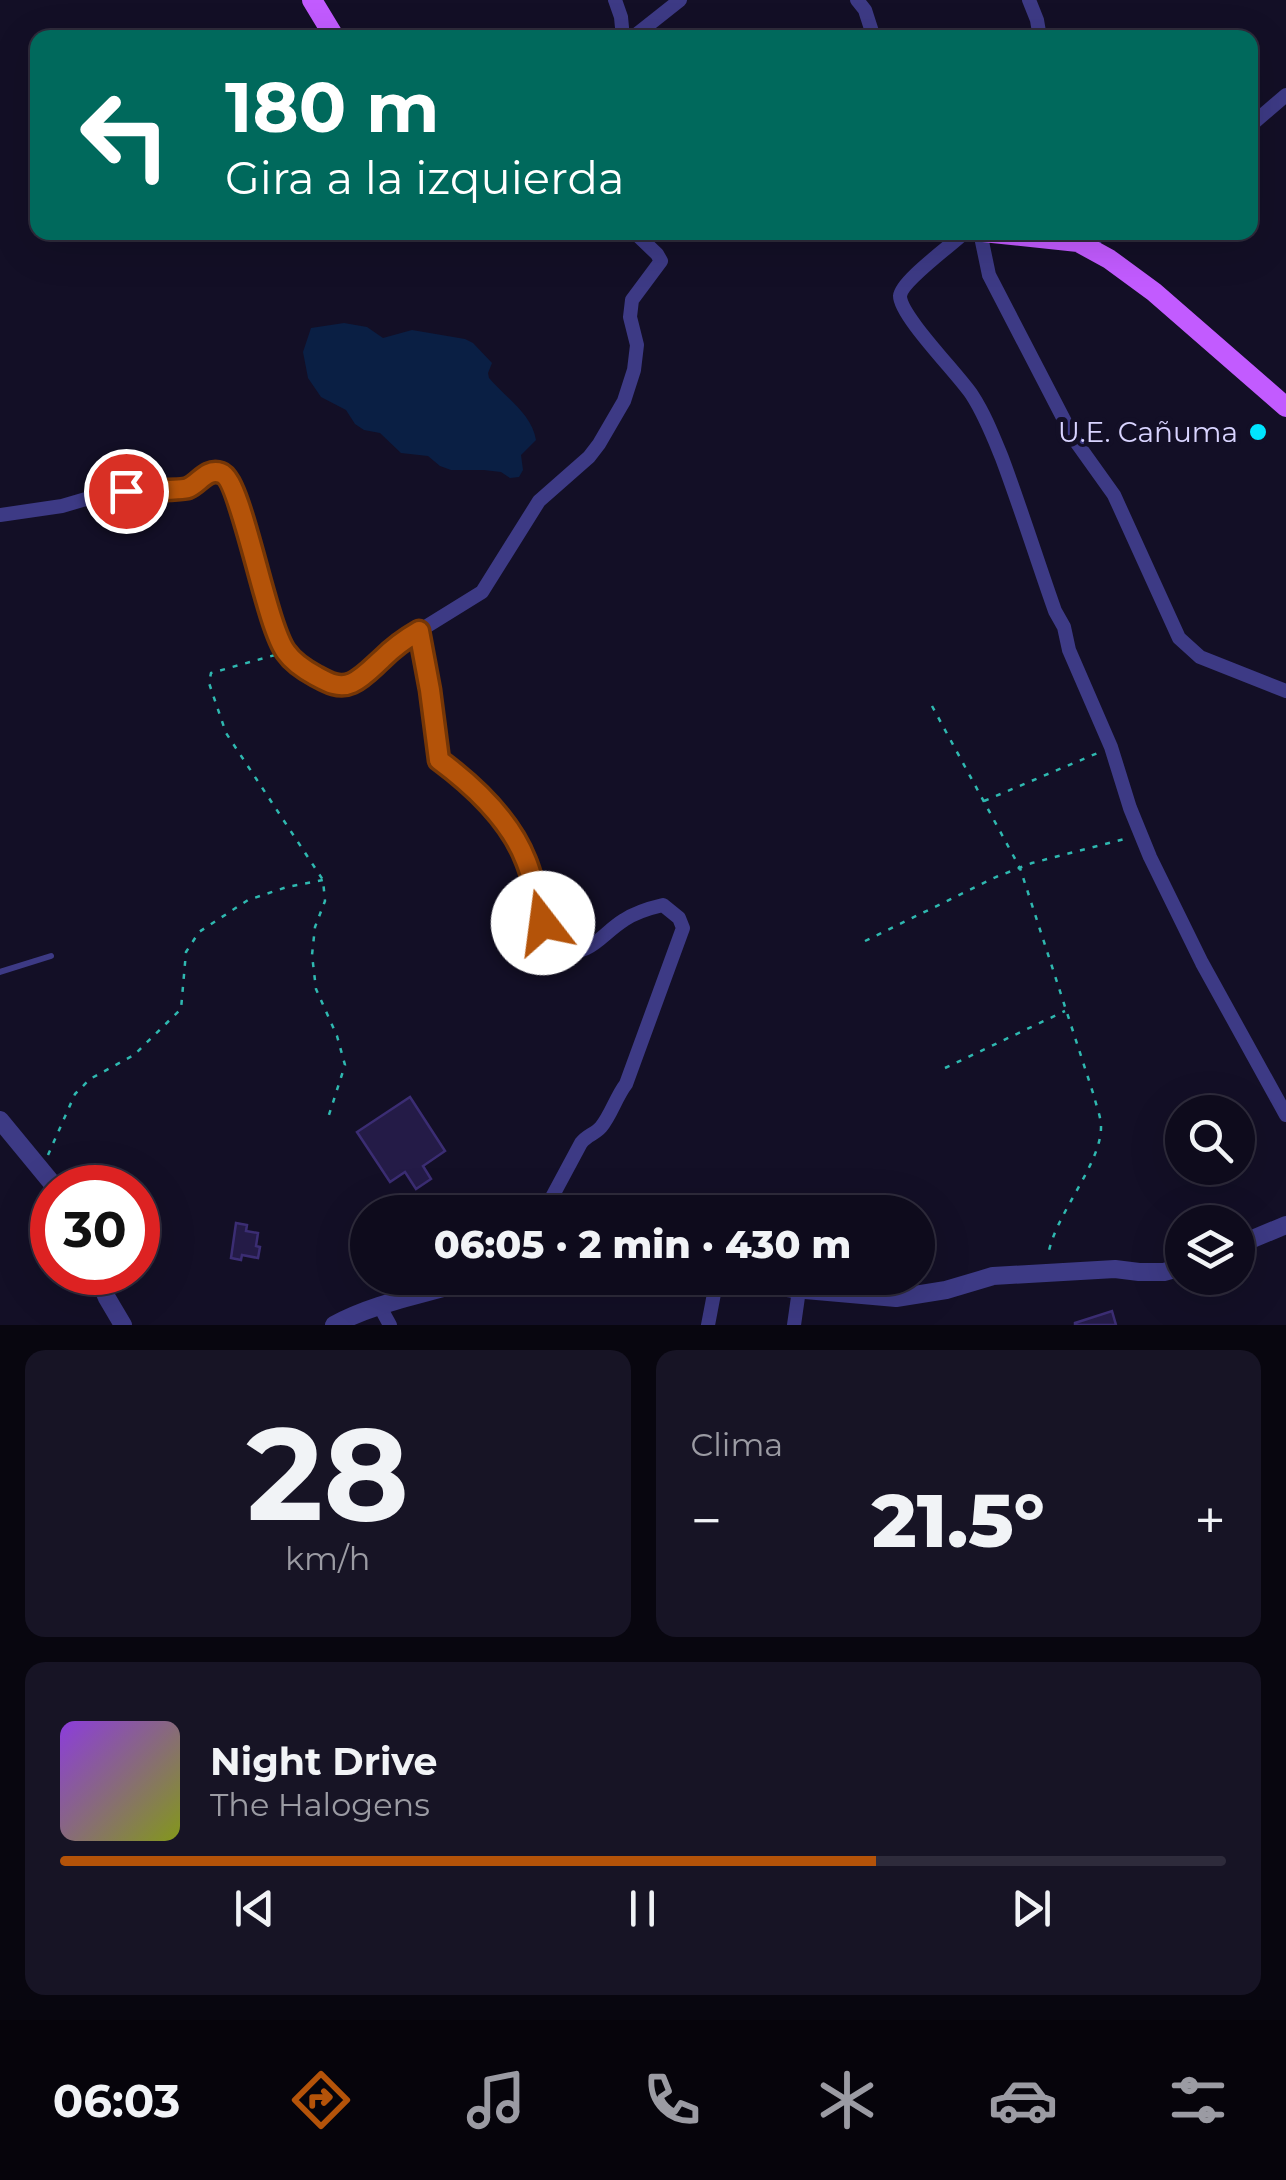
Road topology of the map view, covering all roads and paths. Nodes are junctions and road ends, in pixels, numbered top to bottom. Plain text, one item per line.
1 (312, 0) edge
2 (614, 0) edge
3 (680, 0) edge
4 (857, 0) edge
5 (1030, 0) edge
6 (330, 30) edge
7 (622, 30) edge
8 (642, 30) edge
9 (871, 30) edge
10 (1039, 30) edge
11 (1286, 95) edge
12 (1258, 119) edge
13 (642, 240) edge
14 (956, 240) edge
15 (982, 240) edge
16 (1059, 240) edge
17 (1094, 240) edge
18 (1286, 406) edge
19 (0, 515) edge
20 (419, 631) junction
21 (286, 652) junction
22 (1286, 691) edge
23 (932, 706) dead end
24 (1111, 747) junction
25 (984, 801) junction
26 (1141, 834) junction
27 (1020, 868) junction
28 (323, 880) junction
29 (865, 941) dead end
30 (50, 956) dead end
31 (0, 972) edge
32 (1066, 1010) junction
33 (945, 1068) dead end
34 (1286, 1115) edge
35 (328, 1118) dead end
36 (0, 1120) edge
37 (38, 1165) edge
38 (44, 1165) edge
39 (553, 1195) edge
40 (1286, 1225) edge
41 (1255, 1238) edge
42 (1165, 1272) edge
43 (1046, 1273) junction
44 (935, 1292) edge
45 (106, 1295) edge
46 (418, 1295) edge
47 (714, 1295) edge
48 (798, 1295) edge
49 (860, 1295) edge
50 (915, 1295) edge
51 (379, 1305) junction
52 (123, 1325) edge
53 (334, 1325) edge
54 (390, 1325) edge
55 (708, 1325) edge
56 (794, 1325) edge

1 - 6 main road
2 - 7 street
3 - 8 street
4 - 9 street
5 - 10 street
11 - 12 street
13 - 20 street
14 - 24 street
15 - 22 street
16 - 17 main road
17 - 18 main road
19 - 21 street
20 - 21 street
20 - 39 street
21 - 28 path
23 - 25 path
24 - 25 path
24 - 26 street
25 - 27 path
26 - 27 path
26 - 34 street
27 - 29 path
27 - 32 path
28 - 35 path
28 - 38 path
30 - 31 lane
32 - 33 path
32 - 43 path
36 - 37 street
40 - 41 street
42 - 43 street
43 - 44 street
45 - 52 street
46 - 51 street
47 - 55 street
48 - 56 street
49 - 50 street
51 - 53 street
51 - 54 street

